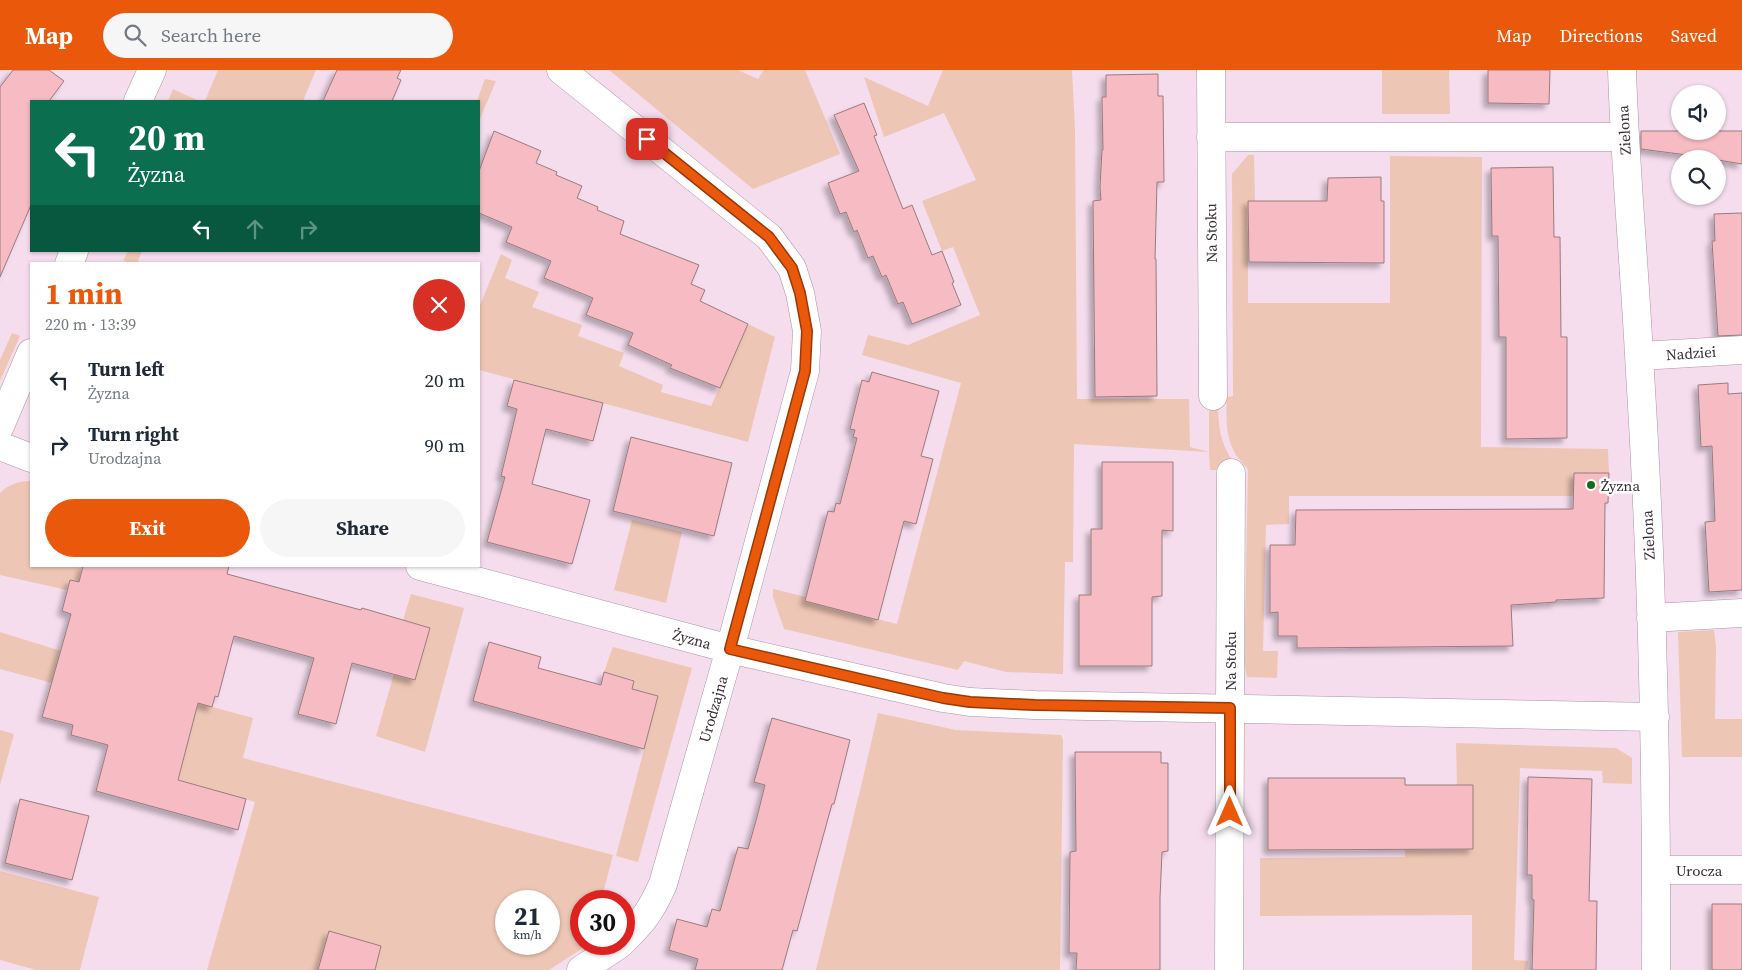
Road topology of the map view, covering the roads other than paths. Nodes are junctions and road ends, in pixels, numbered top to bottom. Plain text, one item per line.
1 (152, 70) edge
2 (561, 70) edge
3 (1211, 70) edge
4 (1622, 70) edge
5 (138, 100) edge
6 (1210, 137) junction
7 (1624, 137) junction
8 (1742, 350) edge
9 (30, 355) edge
10 (1640, 356) junction
11 (1213, 396) dead end
12 (0, 426) edge
13 (0, 446) edge
14 (30, 458) edge
15 (1231, 473) dead end
16 (424, 567) edge
17 (1742, 613) edge
18 (1652, 618) junction
19 (730, 649) junction
20 (1230, 708) junction
21 (1655, 717) junction
22 (1657, 870) junction
23 (1742, 870) edge
24 (635, 929) edge
25 (604, 955) edge
26 (581, 970) edge
27 (1229, 970) edge
28 (1656, 970) edge

1 - 5 street
2 - 19 street, Urodzajna
3 - 6 street, Na Stoku
4 - 7 street, Zielona
6 - 7 street
6 - 11 street, Na Stoku
7 - 10 street, Zielona
8 - 10 street, Nadziei
9 - 12 street
10 - 18 street, Zielona
13 - 14 street
15 - 20 street, Na Stoku
16 - 19 street, Żyzna
17 - 18 street
18 - 21 street, Zielona
19 - 20 street, Żyzna
19 - 24 street, Urodzajna
20 - 21 street, Żyzna
20 - 27 street, Na Stoku
21 - 22 street, Zielona
22 - 23 street, Urocza
22 - 28 street, Zielona
25 - 26 street

